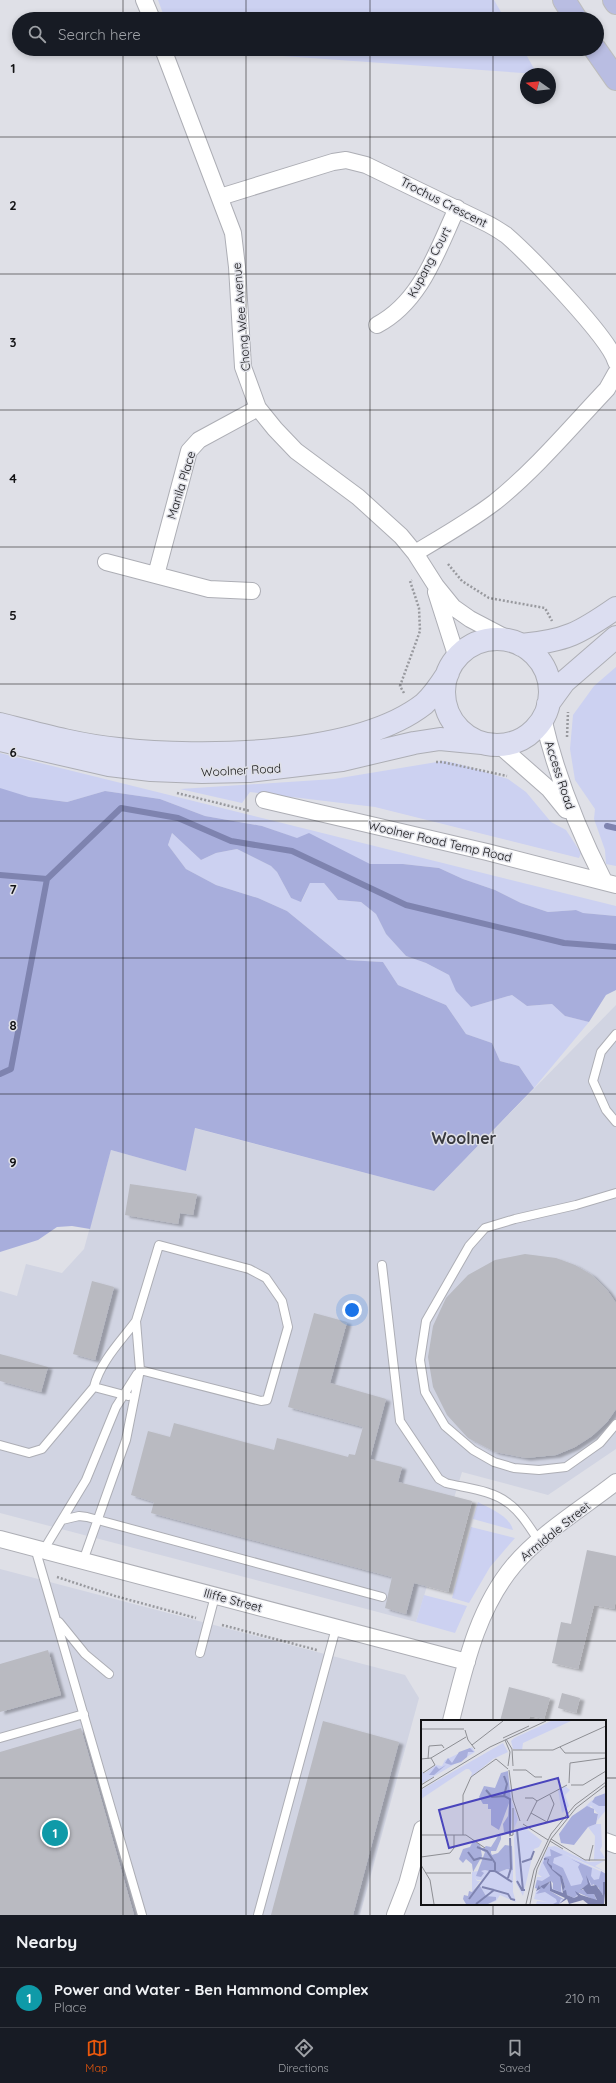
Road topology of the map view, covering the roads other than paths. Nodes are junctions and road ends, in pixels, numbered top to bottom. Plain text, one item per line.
1 (144, 0) edge
2 (564, 0) edge
3 (614, 0) edge
4 (616, 3) edge
5 (149, 12) edge
6 (572, 12) edge
7 (166, 56) edge
8 (600, 56) edge
9 (616, 79) edge
10 (220, 197) junction
11 (457, 208) junction
12 (377, 325) dead end
13 (616, 362) edge
14 (616, 373) edge
15 (258, 408) junction
16 (415, 553) junction
17 (106, 562) dead end
18 (426, 571) junction
19 (156, 575) junction
20 (252, 591) dead end
21 (616, 608) edge
22 (616, 637) edge
23 (516, 643) junction
24 (453, 665) junction
25 (546, 711) junction
26 (0, 724) edge
27 (0, 740) edge
28 (490, 744) junction
29 (264, 800) dead end
30 (580, 831) junction
31 (610, 883) edge
32 (616, 1034) edge
33 (616, 1122) edge
34 (616, 1193) edge
35 (382, 1265) dead end
36 (136, 1321) junction
37 (140, 1370) junction
38 (94, 1387) junction
39 (123, 1395) junction
40 (134, 1398) junction
41 (616, 1424) edge
42 (0, 1446) edge
43 (616, 1482) edge
44 (62, 1520) junction
45 (96, 1521) junction
46 (0, 1539) edge
47 (539, 1541) junction
48 (39, 1549) junction
49 (83, 1561) junction
50 (215, 1596) junction
51 (382, 1597) dead end
52 (54, 1612) junction
53 (336, 1628) junction
54 (200, 1653) dead end
55 (467, 1662) junction
56 (109, 1674) dead end
57 (84, 1714) junction
58 (451, 1720) edge
59 (0, 1738) edge
60 (421, 1833) edge
61 (606, 1841) edge
62 (616, 1845) edge
63 (142, 1915) edge
64 (258, 1915) edge
65 (396, 1915) edge

1 - 5 street
2 - 6 main road
3 - 4 main road
7 - 10 street, Chong Wee Avenue
8 - 9 main road
10 - 11 street, Trochus Crescent
10 - 15 street, Chong Wee Avenue
11 - 12 street, Kupang Court
11 - 13 street, Trochus Crescent
14 - 16 street
15 - 16 street, Chong Wee Avenue
15 - 19 street, Manila Place
16 - 18 street, Chong Wee Avenue
17 - 19 street
18 - 23 street, Chong Wee Avenue
18 - 24 street, Chong Wee Avenue
19 - 20 street
21 - 23 main road
22 - 25 main road
23 - 24 main road
23 - 25 main road
24 - 26 main road, Woolner Road
24 - 28 main road
25 - 28 main road
25 - 30 street, Access Road
27 - 28 main road, Woolner Road
28 - 30 street, Access Road
29 - 31 street, Woolner Road Temp Road
30 - 31 street, Access Road
32 - 33 lane
34 - 41 lane
35 - 47 lane
36 - 37 lane
36 - 37 lane
36 - 38 lane
37 - 39 lane
37 - 40 lane
38 - 39 lane
38 - 42 lane
39 - 40 lane
39 - 44 lane
40 - 45 lane
43 - 47 street, Armidale Street
44 - 45 lane
44 - 48 lane
45 - 49 lane
45 - 51 lane
46 - 48 street, Iliffe Street
47 - 55 street, Armidale Street
48 - 49 street, Iliffe Street
48 - 52 lane
49 - 50 street, Iliffe Street
50 - 53 street, Iliffe Street
50 - 54 lane
52 - 56 lane
52 - 57 lane
53 - 55 street, Iliffe Street
53 - 64 lane
55 - 58 street, Armidale Street
57 - 59 lane
57 - 63 lane
60 - 65 street
61 - 62 street

